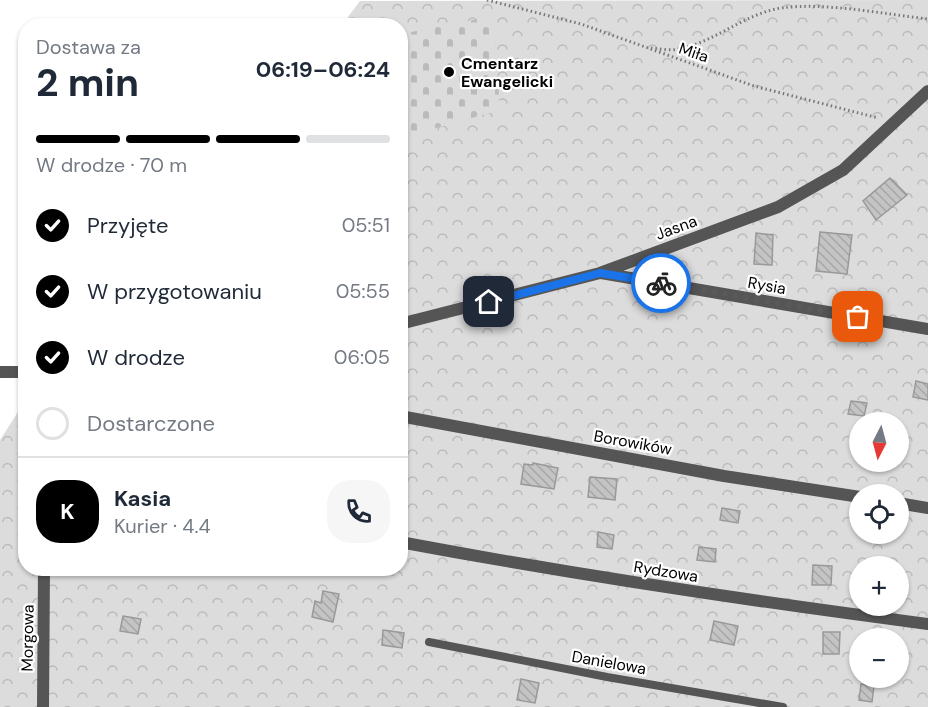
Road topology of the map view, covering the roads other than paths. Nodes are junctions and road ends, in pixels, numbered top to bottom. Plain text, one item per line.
1 (928, 91) edge
2 (600, 273) junction
3 (408, 322) edge
4 (928, 329) edge
5 (0, 372) edge
6 (18, 372) edge
7 (408, 417) edge
8 (849, 495) edge
9 (909, 505) edge
10 (928, 508) edge
11 (408, 544) edge
12 (44, 576) edge
13 (928, 624) edge
14 (429, 642) dead end
15 (43, 707) edge
16 (783, 707) edge

1 - 2 street, Jasna
2 - 3 street, Jasna
2 - 4 street, Rysia
5 - 6 street
7 - 8 street, Borowików
9 - 10 street
11 - 13 street, Rydzowa
12 - 15 street, Morgowa
14 - 16 lane, Danielowa

